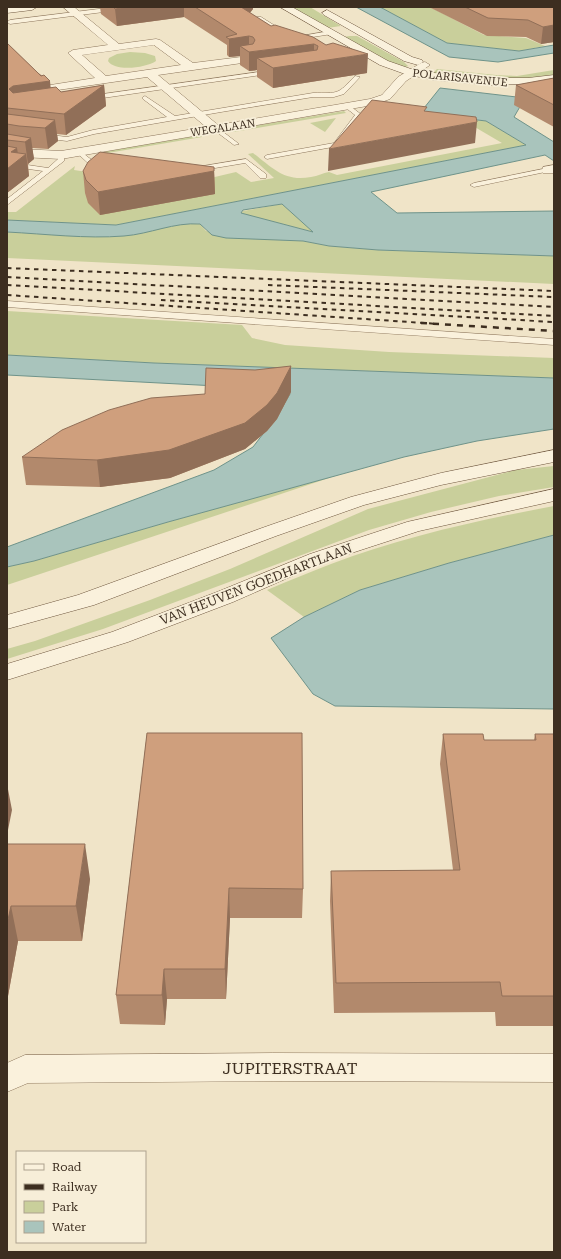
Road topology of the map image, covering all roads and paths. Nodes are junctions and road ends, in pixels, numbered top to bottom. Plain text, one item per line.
1 (32, 7) edge
2 (127, 7) edge
3 (286, 7) edge
4 (316, 7) edge
5 (7, 10) edge
6 (71, 10) edge
7 (259, 18) edge
8 (10, 22) dead end
9 (356, 29) junction
10 (330, 32) junction
11 (292, 38) junction
12 (298, 42) edge
13 (116, 47) junction
14 (249, 59) edge
15 (425, 65) junction
16 (191, 67) junction
17 (539, 69) dead end
18 (283, 70) edge
19 (149, 73) junction
20 (411, 73) junction
21 (357, 77) edge
22 (554, 78) edge
23 (104, 80) junction
24 (167, 87) junction
25 (44, 89) edge
26 (145, 98) dead end
27 (84, 99) edge
28 (348, 107) junction
29 (200, 115) junction
30 (175, 119) junction
31 (216, 129) junction
32 (38, 135) edge
33 (236, 144) dead end
34 (7, 150) edge
35 (79, 152) junction
36 (61, 155) junction
37 (268, 157) dead end
38 (7, 164) edge
39 (113, 166) edge
40 (48, 170) junction
41 (551, 170) edge
42 (188, 171) edge
43 (263, 176) dead end
44 (474, 185) dead end
45 (7, 203) edge
46 (7, 304) edge
47 (554, 342) edge
48 (554, 456) edge
49 (554, 495) edge
50 (7, 622) edge
51 (7, 672) edge
52 (554, 1068) edge
53 (16, 1074) edge

1 - 5 street
2 - 6 lane
3 - 10 street, POLARISAVENUE
4 - 9 street, POLARISAVENUE
6 - 8 lane
6 - 13 street
7 - 11 lane
9 - 10 street
9 - 15 street, POLARISAVENUE
10 - 11 lane
10 - 20 street, POLARISAVENUE
11 - 12 lane
13 - 16 street
13 - 23 street
14 - 16 street
15 - 17 street, POLARISAVENUE
15 - 20 street, WEGALAAN
16 - 19 street
18 - 24 lane
19 - 23 street
19 - 24 street
20 - 22 street, POLARISAVENUE
20 - 28 street, WEGALAAN
21 - 29 lane
23 - 25 street
24 - 27 lane
24 - 29 street
26 - 30 lane
28 - 31 street, WEGALAAN
28 - 37 lane
29 - 30 lane
29 - 31 street
30 - 32 lane
31 - 33 lane
31 - 35 street, WEGALAAN
34 - 36 street, WEGALAAN
35 - 36 street, WEGALAAN
35 - 39 lane
36 - 40 lane
38 - 40 lane
40 - 45 lane
41 - 44 lane
42 - 43 lane
46 - 47 lane
48 - 50 street
49 - 51 street, VAN HEUVEN GOEDHARTLAAN
52 - 53 street, JUPITERSTRAAT

